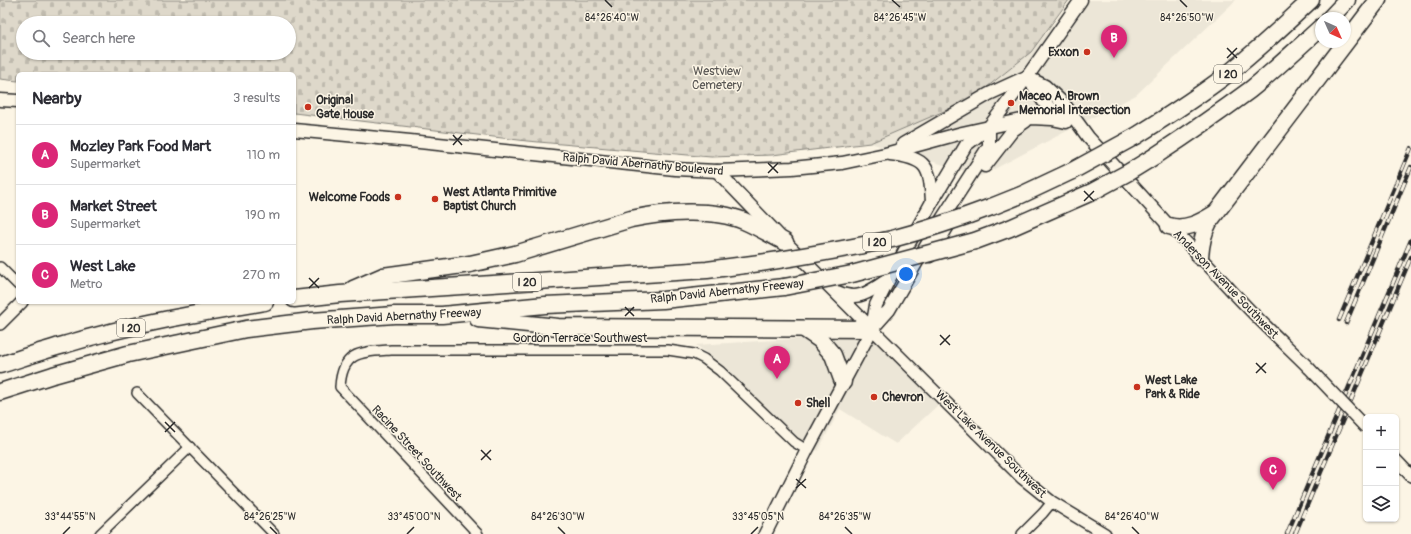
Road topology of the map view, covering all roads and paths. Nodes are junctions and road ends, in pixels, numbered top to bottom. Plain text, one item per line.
1 (1081, 0) edge
2 (1310, 0) edge
3 (1347, 0) edge
4 (1378, 0) edge
5 (1336, 12) edge
6 (1315, 33) edge
7 (1027, 77) junction
8 (0, 100) edge
9 (16, 101) edge
10 (1031, 118) junction
11 (1066, 122) junction
12 (989, 127) junction
13 (296, 130) edge
14 (310, 132) junction
15 (296, 136) edge
16 (1088, 137) junction
17 (885, 154) junction
18 (717, 171) junction
19 (932, 202) junction
20 (1215, 213) junction
21 (1169, 226) junction
22 (785, 242) junction
23 (1200, 257) junction
24 (0, 267) edge
25 (889, 279) junction
26 (16, 283) edge
27 (835, 291) junction
28 (340, 294) junction
29 (296, 299) edge
30 (20, 304) edge
31 (254, 304) edge
32 (442, 315) junction
33 (3, 321) edge
34 (804, 329) junction
35 (872, 329) junction
36 (0, 365) edge
37 (843, 382) junction
38 (340, 387) joint
39 (0, 392) edge
40 (137, 393) dead end
41 (1363, 425) edge
42 (190, 447) junction
43 (807, 450) junction
44 (1399, 463) edge
45 (1411, 476) edge
46 (1052, 502) junction
47 (100, 534) edge
48 (274, 534) edge
49 (478, 534) edge
50 (766, 534) edge
51 (1022, 534) edge
52 (1105, 534) edge

1 - 7 main road
2 - 28 highway, Ralph David Abernathy Freeway / I 20, bridge
3 - 5 highway
4 - 20 highway
6 - 32 highway, Ralph David Abernathy Freeway / I 20, bridge
7 - 11 main road, Anderson Avenue Southwest
7 - 12 main road
7 - 16 main road, Anderson Avenue Southwest
7 - 17 main road
8 - 9 main road
10 - 11 main road, Ralph David Abernathy Boulevard
10 - 12 main road, Ralph David Abernathy Boulevard
10 - 35 main road
11 - 16 main road, Anderson Avenue Southwest
12 - 17 main road, Ralph David Abernathy Boulevard
12 - 19 main road
12 - 35 main road
13 - 14 main road, Ralph David Abernathy Boulevard
14 - 15 street
14 - 18 main road, Ralph David Abernathy Boulevard
16 - 21 main road, Anderson Avenue Southwest
17 - 18 main road, Ralph David Abernathy Boulevard
17 - 19 main road
18 - 22 main road, West Lake Avenue Southwest
19 - 25 main road
20 - 21 highway
20 - 23 highway
21 - 23 street, Anderson Avenue Southwest
22 - 27 main road, West Lake Avenue Southwest
22 - 28 highway
23 - 41 street, Anderson Avenue Southwest, bridge
24 - 26 street
25 - 27 main road
25 - 35 main road
27 - 35 main road, West Lake Avenue Southwest
28 - 29 highway, Ralph David Abernathy Freeway / I 20
30 - 33 street
31 - 36 highway, I 20
32 - 34 highway
32 - 39 highway, Ralph David Abernathy Freeway / I 20
34 - 35 highway
34 - 37 highway
35 - 37 main road
35 - 46 street, West Lake Avenue Southwest
37 - 43 main road
38 - 43 street, Gordon Terrace Southwest
38 - 49 street, Racine Street Southwest
40 - 42 street
42 - 47 street
42 - 48 street
43 - 50 main road
44 - 45 street
46 - 51 street
46 - 52 street, West Lake Avenue Southwest

